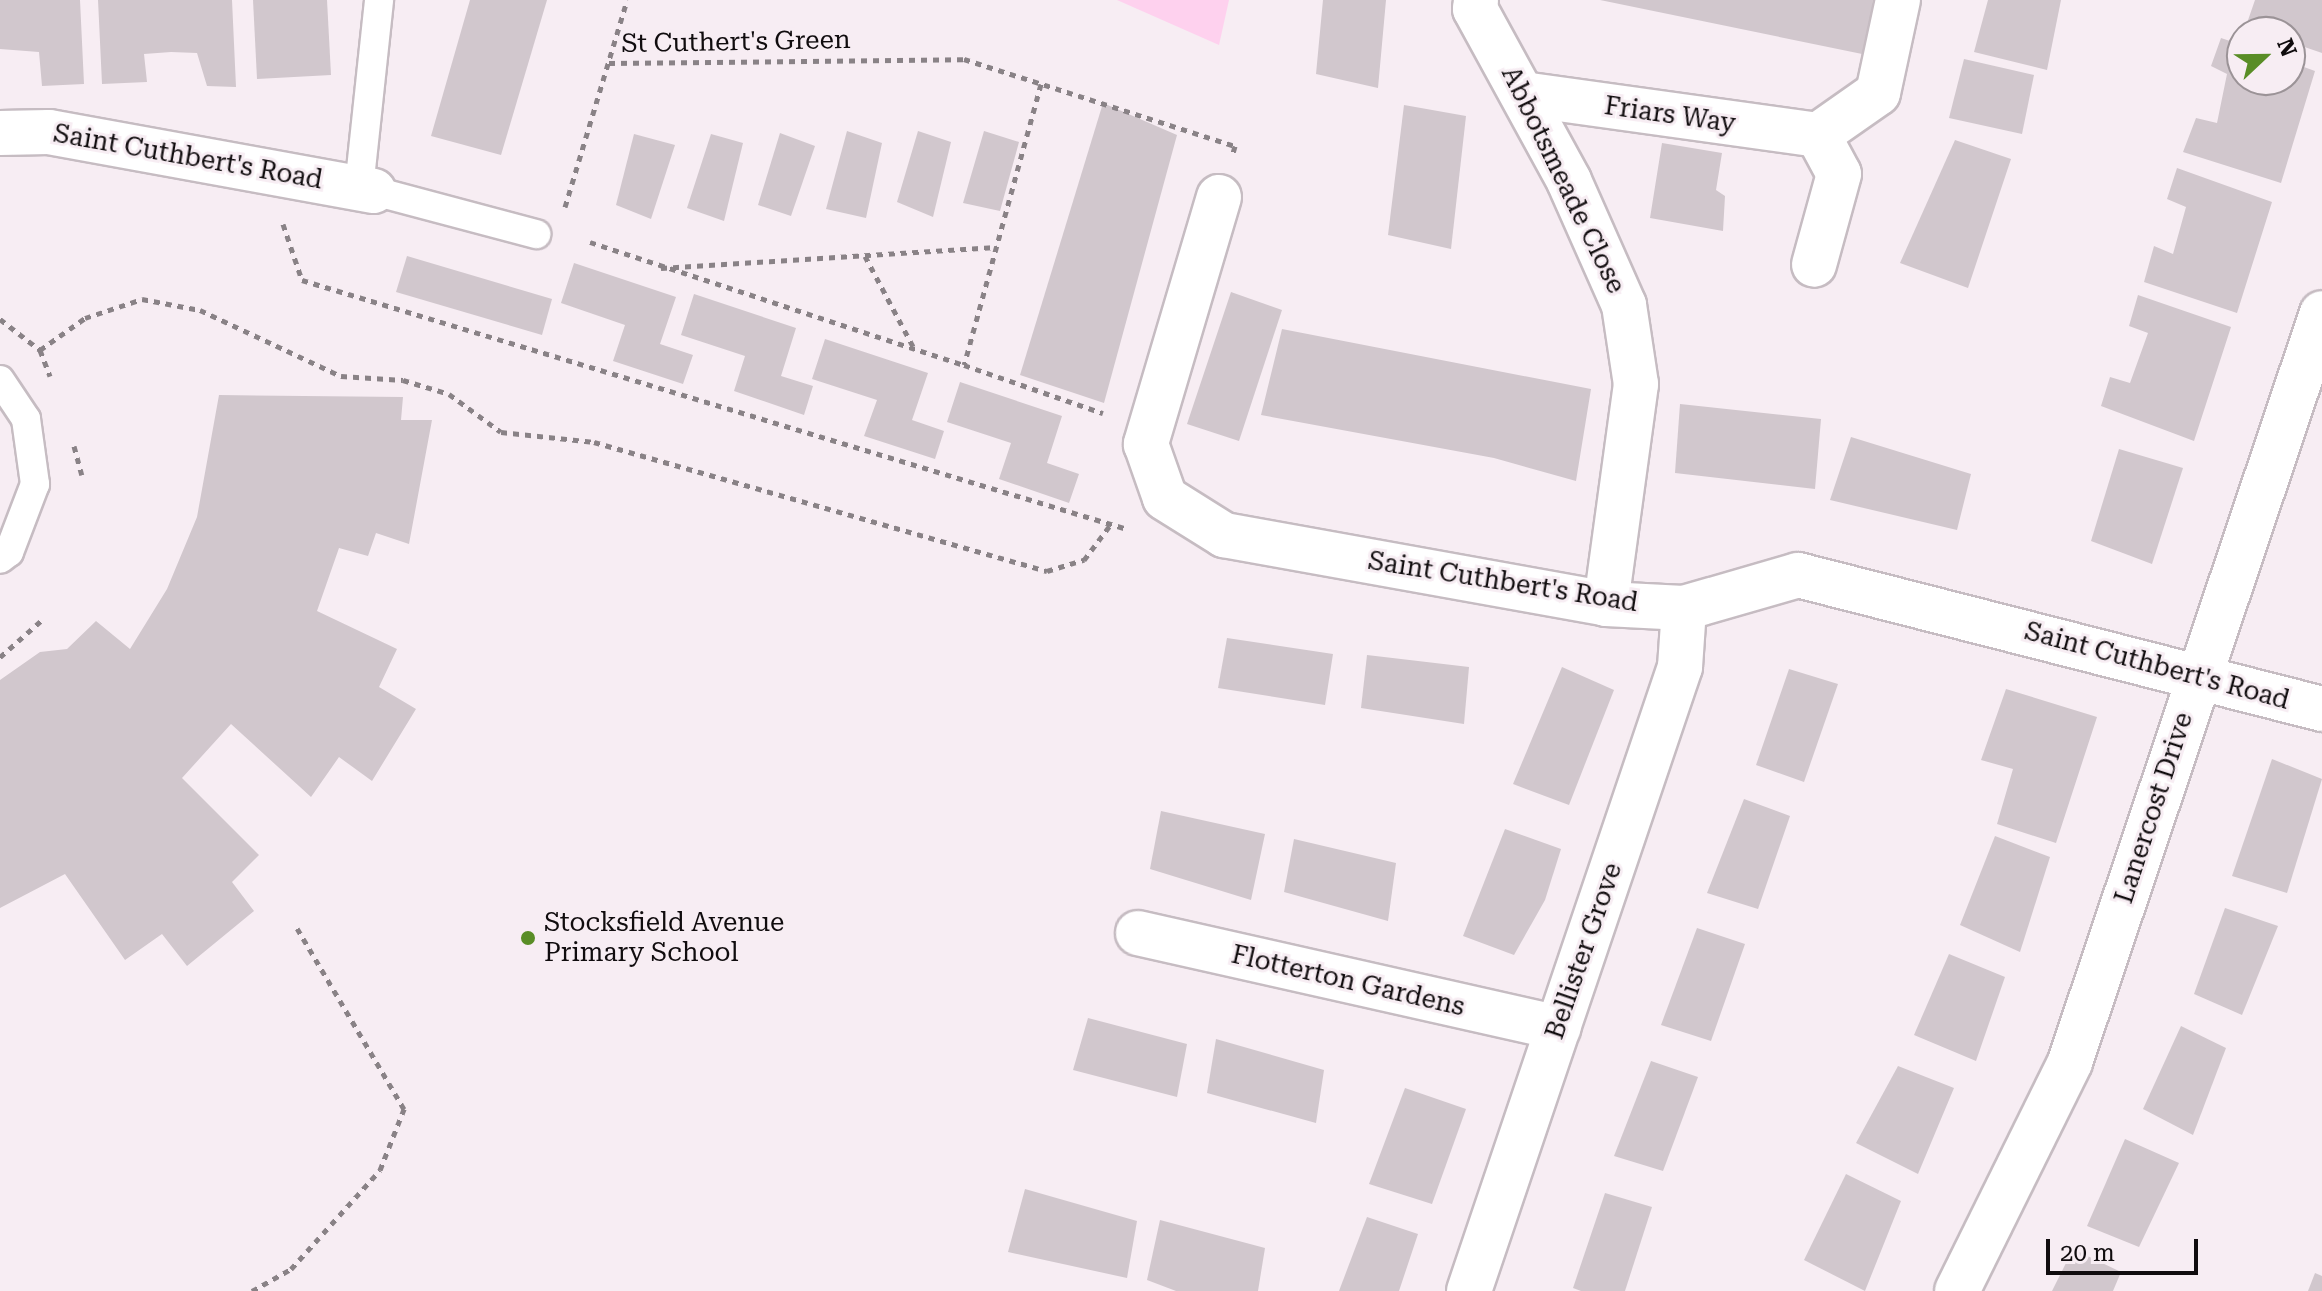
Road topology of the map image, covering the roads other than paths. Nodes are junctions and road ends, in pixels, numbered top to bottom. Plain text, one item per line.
1 (379, 0) edge
2 (1476, 0) edge
3 (1898, 0) edge
4 (1523, 94) junction
5 (0, 133) edge
6 (1818, 135) junction
7 (366, 190) junction
8 (1219, 197) road end
9 (548, 229) road end
10 (1814, 265) dead end
11 (2322, 313) edge
12 (0, 380) edge
13 (0, 559) edge
14 (1606, 604) junction
15 (1684, 608) junction
16 (2199, 674) junction
17 (2322, 709) edge
18 (1138, 933) dead end
19 (1558, 1028) junction
20 (1469, 1291) edge
21 (1957, 1291) edge

1 - 7 lane
2 - 4 street, Abbotsmeade Close
3 - 6 street
4 - 6 street, Friars Way
4 - 14 street, Abbotsmeade Close
5 - 7 street, Saint Cuthbert's Road
6 - 10 street
7 - 9 lane
8 - 14 street, Saint Cuthbert's Road
11 - 16 street, Lanercost Drive
12 - 13 lane
14 - 15 street, Saint Cuthbert's Road
15 - 16 street, Saint Cuthbert's Road
15 - 19 street, Bellister Grove
16 - 17 street, Saint Cuthbert's Road
16 - 21 street, Lanercost Drive
18 - 19 street, Flotterton Gardens
19 - 20 street, Bellister Grove

